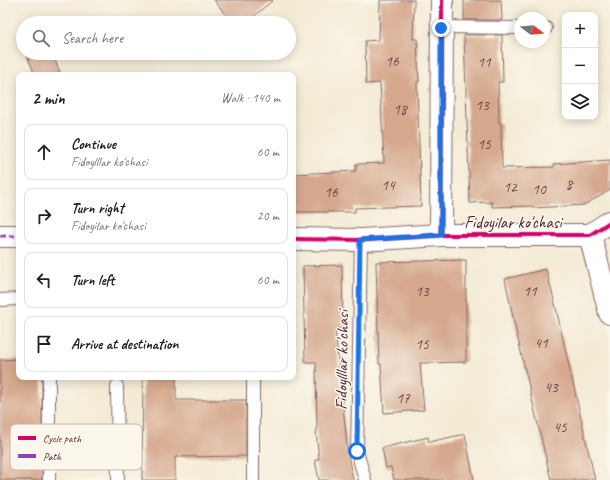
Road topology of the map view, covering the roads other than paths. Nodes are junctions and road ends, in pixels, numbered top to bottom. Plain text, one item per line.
1 (442, 0) edge
2 (441, 28) junction
3 (514, 28) edge
4 (610, 222) edge
5 (441, 235) junction
6 (590, 235) junction
7 (0, 236) edge
8 (16, 236) edge
9 (296, 239) edge
10 (360, 240) junction
11 (16, 299) edge
12 (0, 300) edge
13 (610, 313) edge
14 (49, 380) edge
15 (253, 380) edge
16 (118, 386) dead end
17 (49, 424) edge
18 (118, 424) edge
19 (253, 480) edge
20 (365, 480) edge

1 - 2 street
2 - 3 lane
2 - 5 street
4 - 6 street
5 - 6 street, Fidoyilar ko'chasi
5 - 10 street, Fidoyilar ko'chasi
6 - 13 street
7 - 8 street
9 - 10 street, Fidoyilar ko'chasi
10 - 20 lane, Fidoylllar ko'chasi
11 - 12 lane
14 - 17 lane
15 - 19 lane
16 - 18 lane

